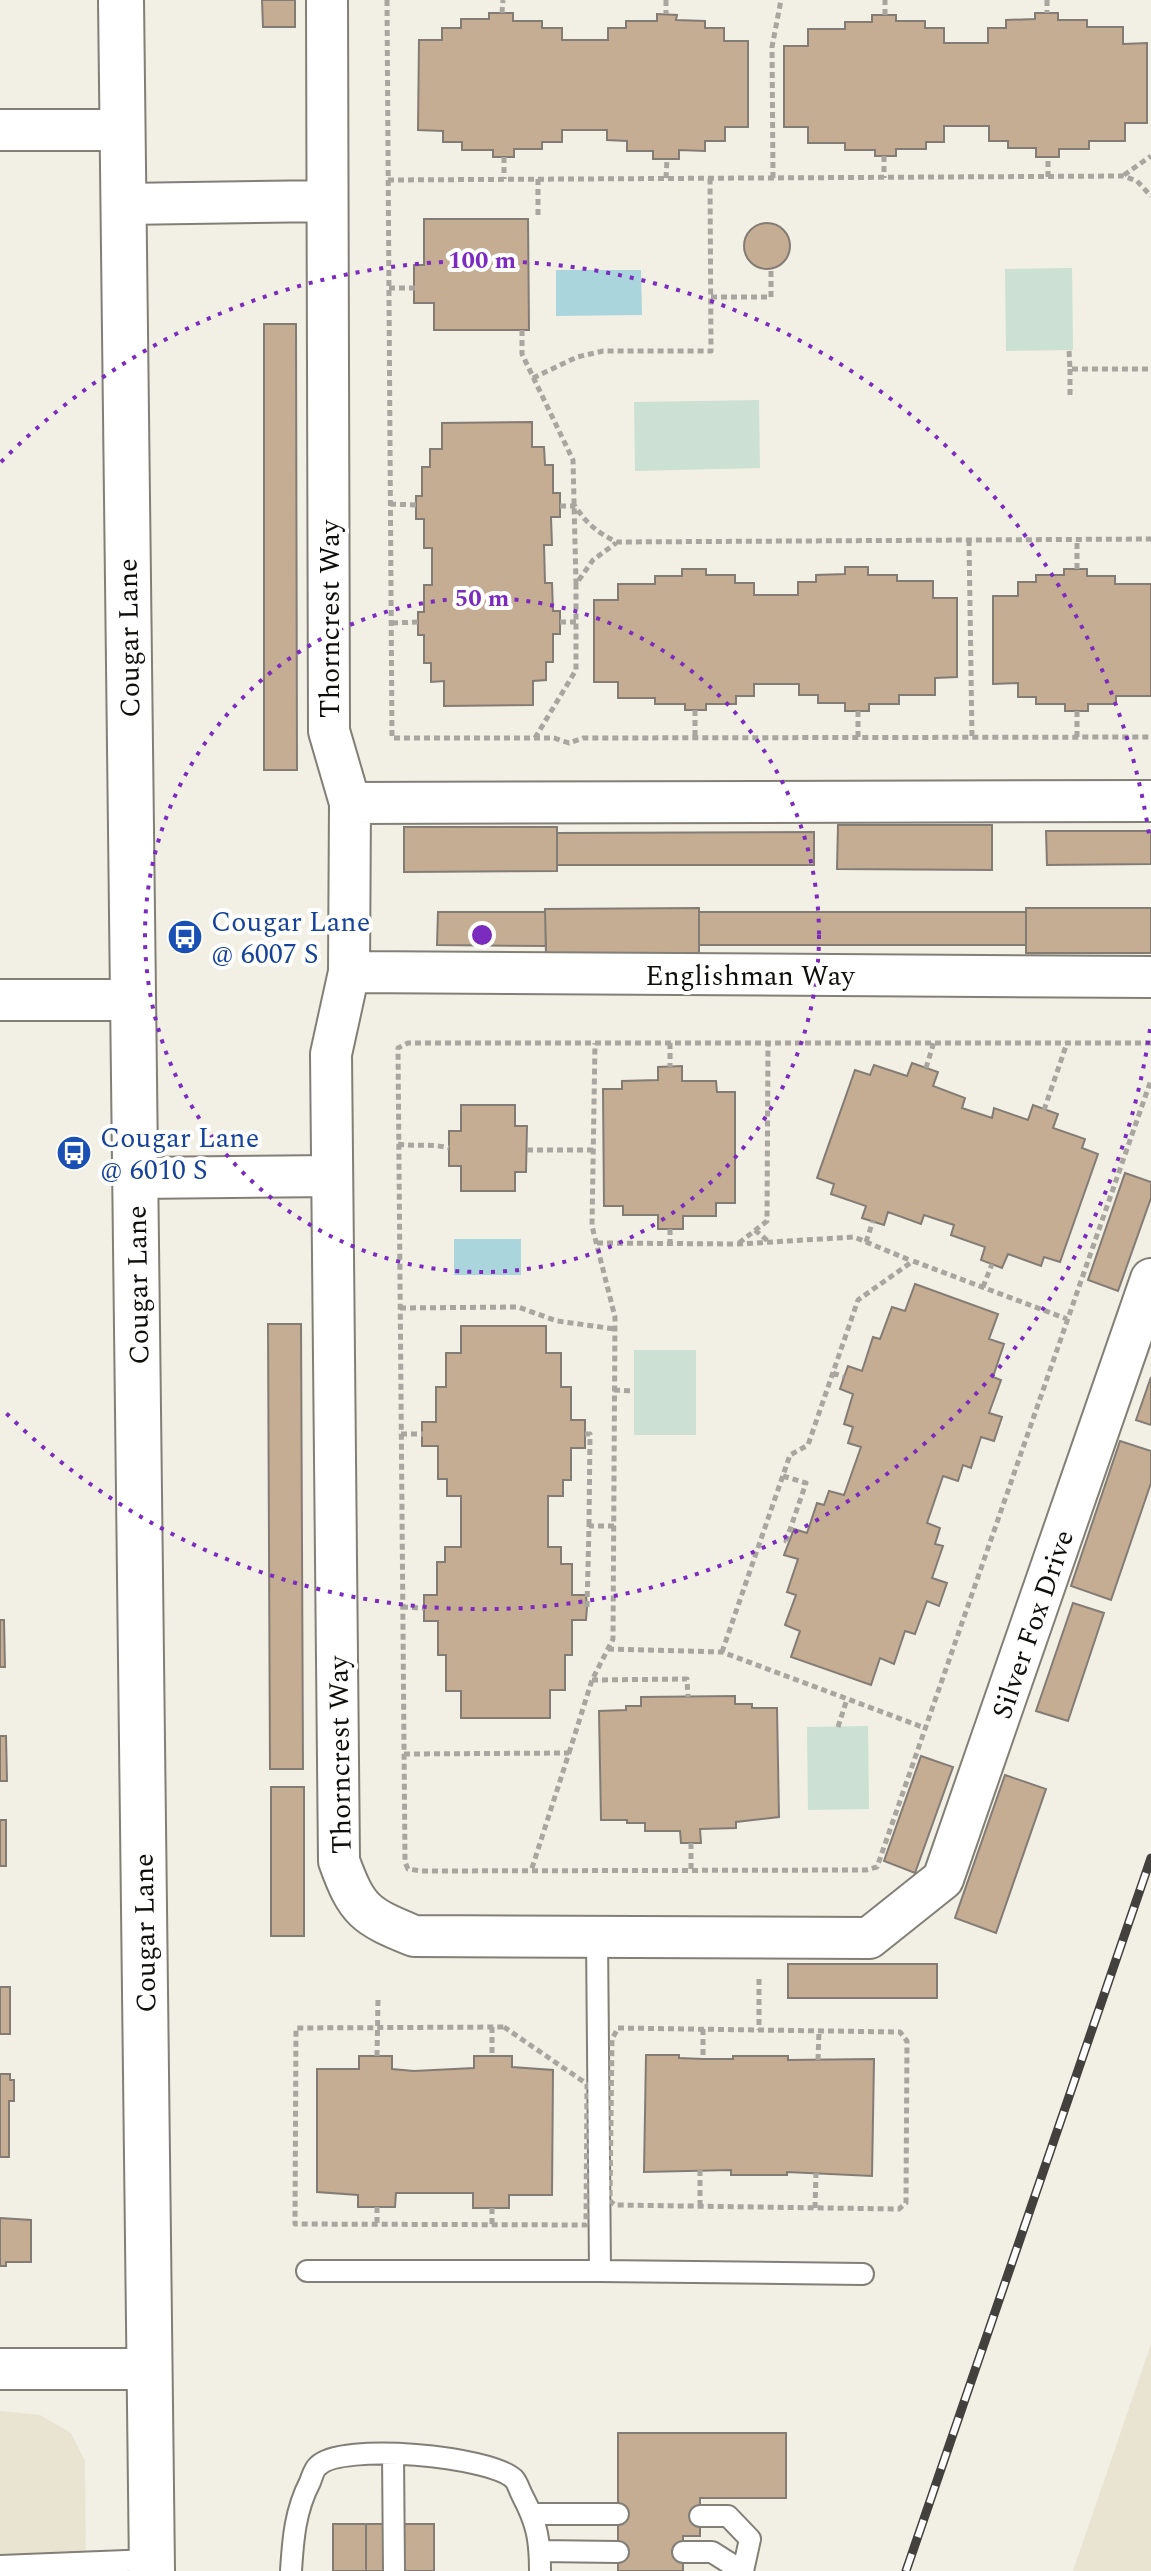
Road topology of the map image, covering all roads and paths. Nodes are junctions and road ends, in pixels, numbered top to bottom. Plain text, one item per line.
1 (121, 0) edge
2 (327, 0) edge
3 (387, 0) edge
4 (503, 0) edge
5 (666, 0) edge
6 (781, 0) edge
7 (885, 0) edge
8 (1047, 0) edge
9 (502, 13) dead end
10 (1047, 13) dead end
11 (666, 14) dead end
12 (885, 15) dead end
13 (0, 130) edge
14 (123, 130) junction
15 (884, 156) dead end
16 (1151, 156) edge
17 (504, 157) dead end
18 (1048, 157) dead end
19 (667, 159) dead end
20 (1123, 176) junction
21 (1048, 177) junction
22 (666, 178) junction
23 (710, 178) junction
24 (773, 178) junction
25 (884, 178) junction
26 (504, 179) junction
27 (538, 179) junction
28 (388, 180) junction
29 (1151, 196) edge
30 (327, 201) junction
31 (123, 204) junction
32 (538, 219) dead end
33 (771, 268) dead end
34 (389, 288) junction
35 (415, 288) dead end
36 (711, 297) junction
37 (522, 330) dead end
38 (1069, 351) dead end
39 (1070, 369) junction
40 (1151, 369) edge
41 (533, 378) junction
42 (1070, 396) dead end
43 (390, 504) junction
44 (416, 505) dead end
45 (560, 506) dead end
46 (575, 506) junction
47 (1077, 539) junction
48 (1151, 539) edge
49 (969, 540) junction
50 (617, 542) junction
51 (1077, 569) dead end
52 (576, 584) junction
53 (418, 622) dead end
54 (560, 622) dead end
55 (576, 622) junction
56 (392, 623) junction
57 (695, 710) dead end
58 (858, 711) dead end
59 (1077, 711) dead end
60 (858, 737) junction
61 (972, 737) junction
62 (1077, 737) junction
63 (1151, 737) edge
64 (535, 738) junction
65 (695, 738) junction
66 (1151, 801) edge
67 (350, 803) junction
68 (349, 972) junction
69 (1151, 977) edge
70 (0, 1000) edge
71 (133, 1000) junction
72 (934, 1042) junction
73 (1067, 1042) junction
74 (595, 1043) junction
75 (670, 1043) junction
76 (768, 1043) junction
77 (1151, 1043) edge
78 (670, 1067) dead end
79 (926, 1068) dead end
80 (1151, 1080) edge
81 (1044, 1110) dead end
82 (398, 1144) junction
83 (449, 1148) dead end
84 (527, 1150) dead end
85 (594, 1150) junction
86 (332, 1176) junction
87 (135, 1178) junction
88 (873, 1221) dead end
89 (670, 1229) dead end
90 (755, 1230) junction
91 (770, 1242) junction
92 (866, 1242) junction
93 (597, 1243) junction
94 (670, 1244) junction
95 (739, 1244) junction
96 (913, 1261) junction
97 (992, 1264) dead end
98 (1151, 1279) edge
99 (983, 1287) junction
100 (400, 1308) junction
101 (1068, 1320) junction
102 (615, 1329) junction
103 (833, 1373) junction
104 (844, 1377) dead end
105 (614, 1390) junction
106 (634, 1391) dead end
107 (401, 1434) junction
108 (423, 1434) dead end
109 (585, 1434) dead end
110 (783, 1476) junction
111 (589, 1526) junction
112 (614, 1526) junction
113 (790, 1542) dead end
114 (402, 1607) junction
115 (587, 1607) dead end
116 (424, 1608) dead end
117 (608, 1649) junction
118 (722, 1652) junction
119 (592, 1680) junction
120 (688, 1697) dead end
121 (847, 1699) junction
122 (838, 1727) dead end
123 (925, 1728) junction
124 (569, 1753) junction
125 (404, 1754) junction
126 (691, 1843) dead end
127 (531, 1871) junction
128 (691, 1871) junction
129 (597, 1937) junction
130 (869, 1938) joint
131 (378, 1999) dead end
132 (759, 1999) dead end
133 (492, 2027) junction
134 (377, 2028) junction
135 (703, 2029) junction
136 (759, 2030) junction
137 (819, 2031) junction
138 (377, 2056) dead end
139 (492, 2056) dead end
140 (703, 2059) dead end
141 (818, 2060) dead end
142 (700, 2170) dead end
143 (816, 2173) dead end
144 (377, 2207) dead end
145 (700, 2207) junction
146 (492, 2208) dead end
147 (815, 2208) junction
148 (377, 2225) junction
149 (492, 2225) junction
150 (307, 2271) dead end
151 (600, 2271) junction
152 (863, 2274) dead end
153 (0, 2369) edge
154 (149, 2369) junction
155 (393, 2454) junction
156 (532, 2514) junction
157 (618, 2514) dead end
158 (700, 2516) dead end
159 (618, 2552) dead end
160 (683, 2552) dead end
161 (540, 2561) edge
162 (0, 2566) edge
163 (151, 2566) edge
164 (291, 2571) edge
165 (394, 2571) edge
166 (743, 2571) edge

1 - 14 main road, Cougar Lane
2 - 30 street, Thorncrest Way
3 - 28 path
4 - 9 path
5 - 11 path
6 - 24 path
7 - 12 path
8 - 10 path
13 - 14 street
14 - 31 main road, Cougar Lane
15 - 25 path
16 - 20 path
17 - 26 path
18 - 21 path
19 - 22 path
20 - 21 path
20 - 29 path
21 - 25 path
22 - 23 path
22 - 27 path
23 - 24 path
23 - 36 path
24 - 25 path
26 - 27 path
26 - 28 path
27 - 32 path
28 - 34 path
30 - 31 street
30 - 67 street, Thorncrest Way
31 - 71 main road, Cougar Lane
33 - 36 path
34 - 35 path
34 - 43 path
36 - 41 path
37 - 41 path
38 - 39 path
39 - 40 path
39 - 42 path
41 - 46 path
43 - 44 path
43 - 56 path
45 - 46 path
46 - 50 path
46 - 52 path
47 - 48 path
47 - 49 path
47 - 51 path
49 - 50 path
49 - 61 path
50 - 52 path
52 - 55 path
53 - 56 path
54 - 55 path
55 - 64 path
56 - 64 path
57 - 65 path
58 - 60 path
59 - 62 path
60 - 61 path
60 - 65 path
61 - 62 path
62 - 63 path
64 - 65 path
66 - 67 street
67 - 68 street, Thorncrest Way
68 - 69 street, Englishman Way
68 - 86 street, Thorncrest Way
70 - 71 street
71 - 87 main road, Cougar Lane
72 - 73 path
72 - 76 path
72 - 79 path
73 - 77 path
73 - 81 path
74 - 75 path
74 - 82 path
74 - 85 path
75 - 76 path
75 - 78 path
76 - 90 path
80 - 101 path
82 - 83 path
82 - 100 path
84 - 85 path
85 - 93 path
86 - 87 street
86 - 129 street, Thorncrest Way
87 - 154 main road, Cougar Lane
88 - 92 path
89 - 94 path
90 - 91 path
90 - 95 path
91 - 92 path
91 - 95 path
92 - 96 path
93 - 94 path
93 - 102 path
94 - 95 path
96 - 99 path
96 - 103 path
97 - 99 path
98 - 130 street, Silver Fox Drive
99 - 101 path
100 - 102 path
100 - 107 path
101 - 123 path
102 - 105 path
103 - 104 path
103 - 110 path
105 - 106 path
105 - 112 path
107 - 108 path
107 - 114 path
109 - 111 path
110 - 113 path
110 - 118 path
111 - 112 path
111 - 115 path
112 - 117 path
114 - 116 path
114 - 125 path
117 - 118 path
117 - 119 path
118 - 121 path
119 - 120 path
119 - 124 path
121 - 122 path
121 - 123 path
123 - 128 path
124 - 125 path
124 - 127 path
125 - 127 path
126 - 128 path
127 - 128 path
129 - 130 street, Thorncrest Way
129 - 151 lane
131 - 134 path
132 - 136 path
133 - 134 path
133 - 139 path
133 - 149 path
134 - 138 path
134 - 148 path
135 - 136 path
135 - 140 path
135 - 145 path
136 - 137 path
137 - 141 path
137 - 147 path
142 - 145 path
143 - 147 path
144 - 148 path
145 - 147 path
146 - 149 path
148 - 149 path
150 - 151 lane
151 - 152 lane
153 - 154 street
154 - 163 main road, Cougar Lane
155 - 156 lane
155 - 164 lane
155 - 165 lane
156 - 157 lane
156 - 161 lane
158 - 166 lane
159 - 161 lane
160 - 166 lane
162 - 163 lane

